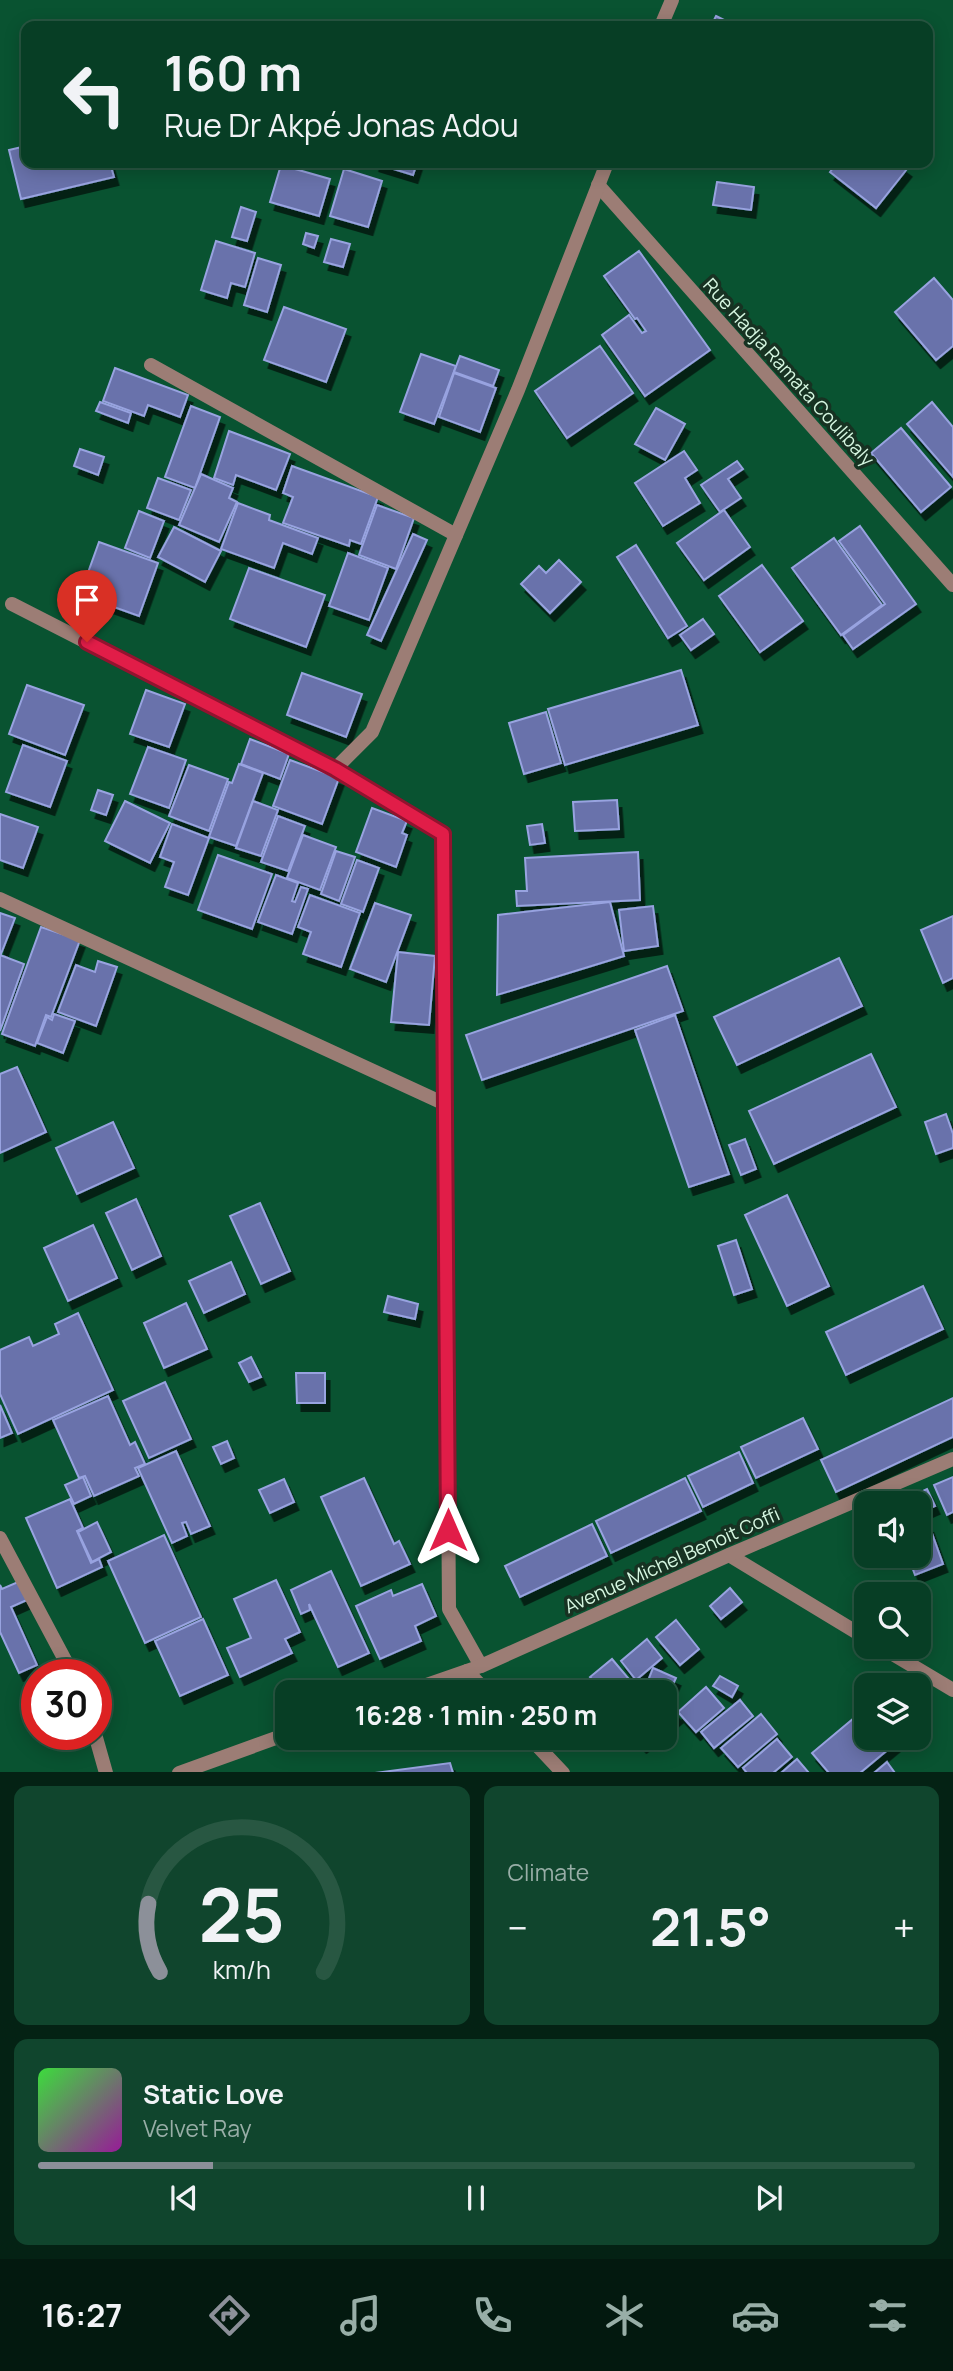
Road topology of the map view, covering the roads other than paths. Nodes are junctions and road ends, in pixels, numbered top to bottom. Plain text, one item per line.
1 (672, 0) edge
2 (663, 21) edge
3 (605, 168) edge
4 (598, 185) junction
5 (151, 365) dead end
6 (456, 535) junction
7 (953, 585) edge
8 (12, 604) dead end
9 (335, 769) junction
10 (0, 899) edge
11 (445, 1104) junction
12 (953, 1459) edge
13 (0, 1538) edge
14 (729, 1555) junction
15 (854, 1631) edge
16 (64, 1659) edge
17 (901, 1659) edge
18 (474, 1668) junction
19 (440, 1680) edge
20 (480, 1680) edge
21 (953, 1690) edge
22 (275, 1738) edge
23 (100, 1750) edge
24 (541, 1750) edge
25 (106, 1772) edge
26 (182, 1772) edge
27 (562, 1772) edge

1 - 2 street
3 - 4 street
4 - 6 street
4 - 7 street, Rue Hadja Ramata Coulibaly
5 - 6 street
6 - 9 street
8 - 9 street
9 - 11 street
10 - 11 street
11 - 18 street
12 - 14 street, Avenue Michel Benoit Coffi
13 - 16 street
14 - 15 street
14 - 18 street, Avenue Michel Benoit Coffi
17 - 21 street
18 - 19 street, Avenue Michel Benoit Coffi
18 - 20 street
22 - 26 street
23 - 25 street
24 - 27 street

